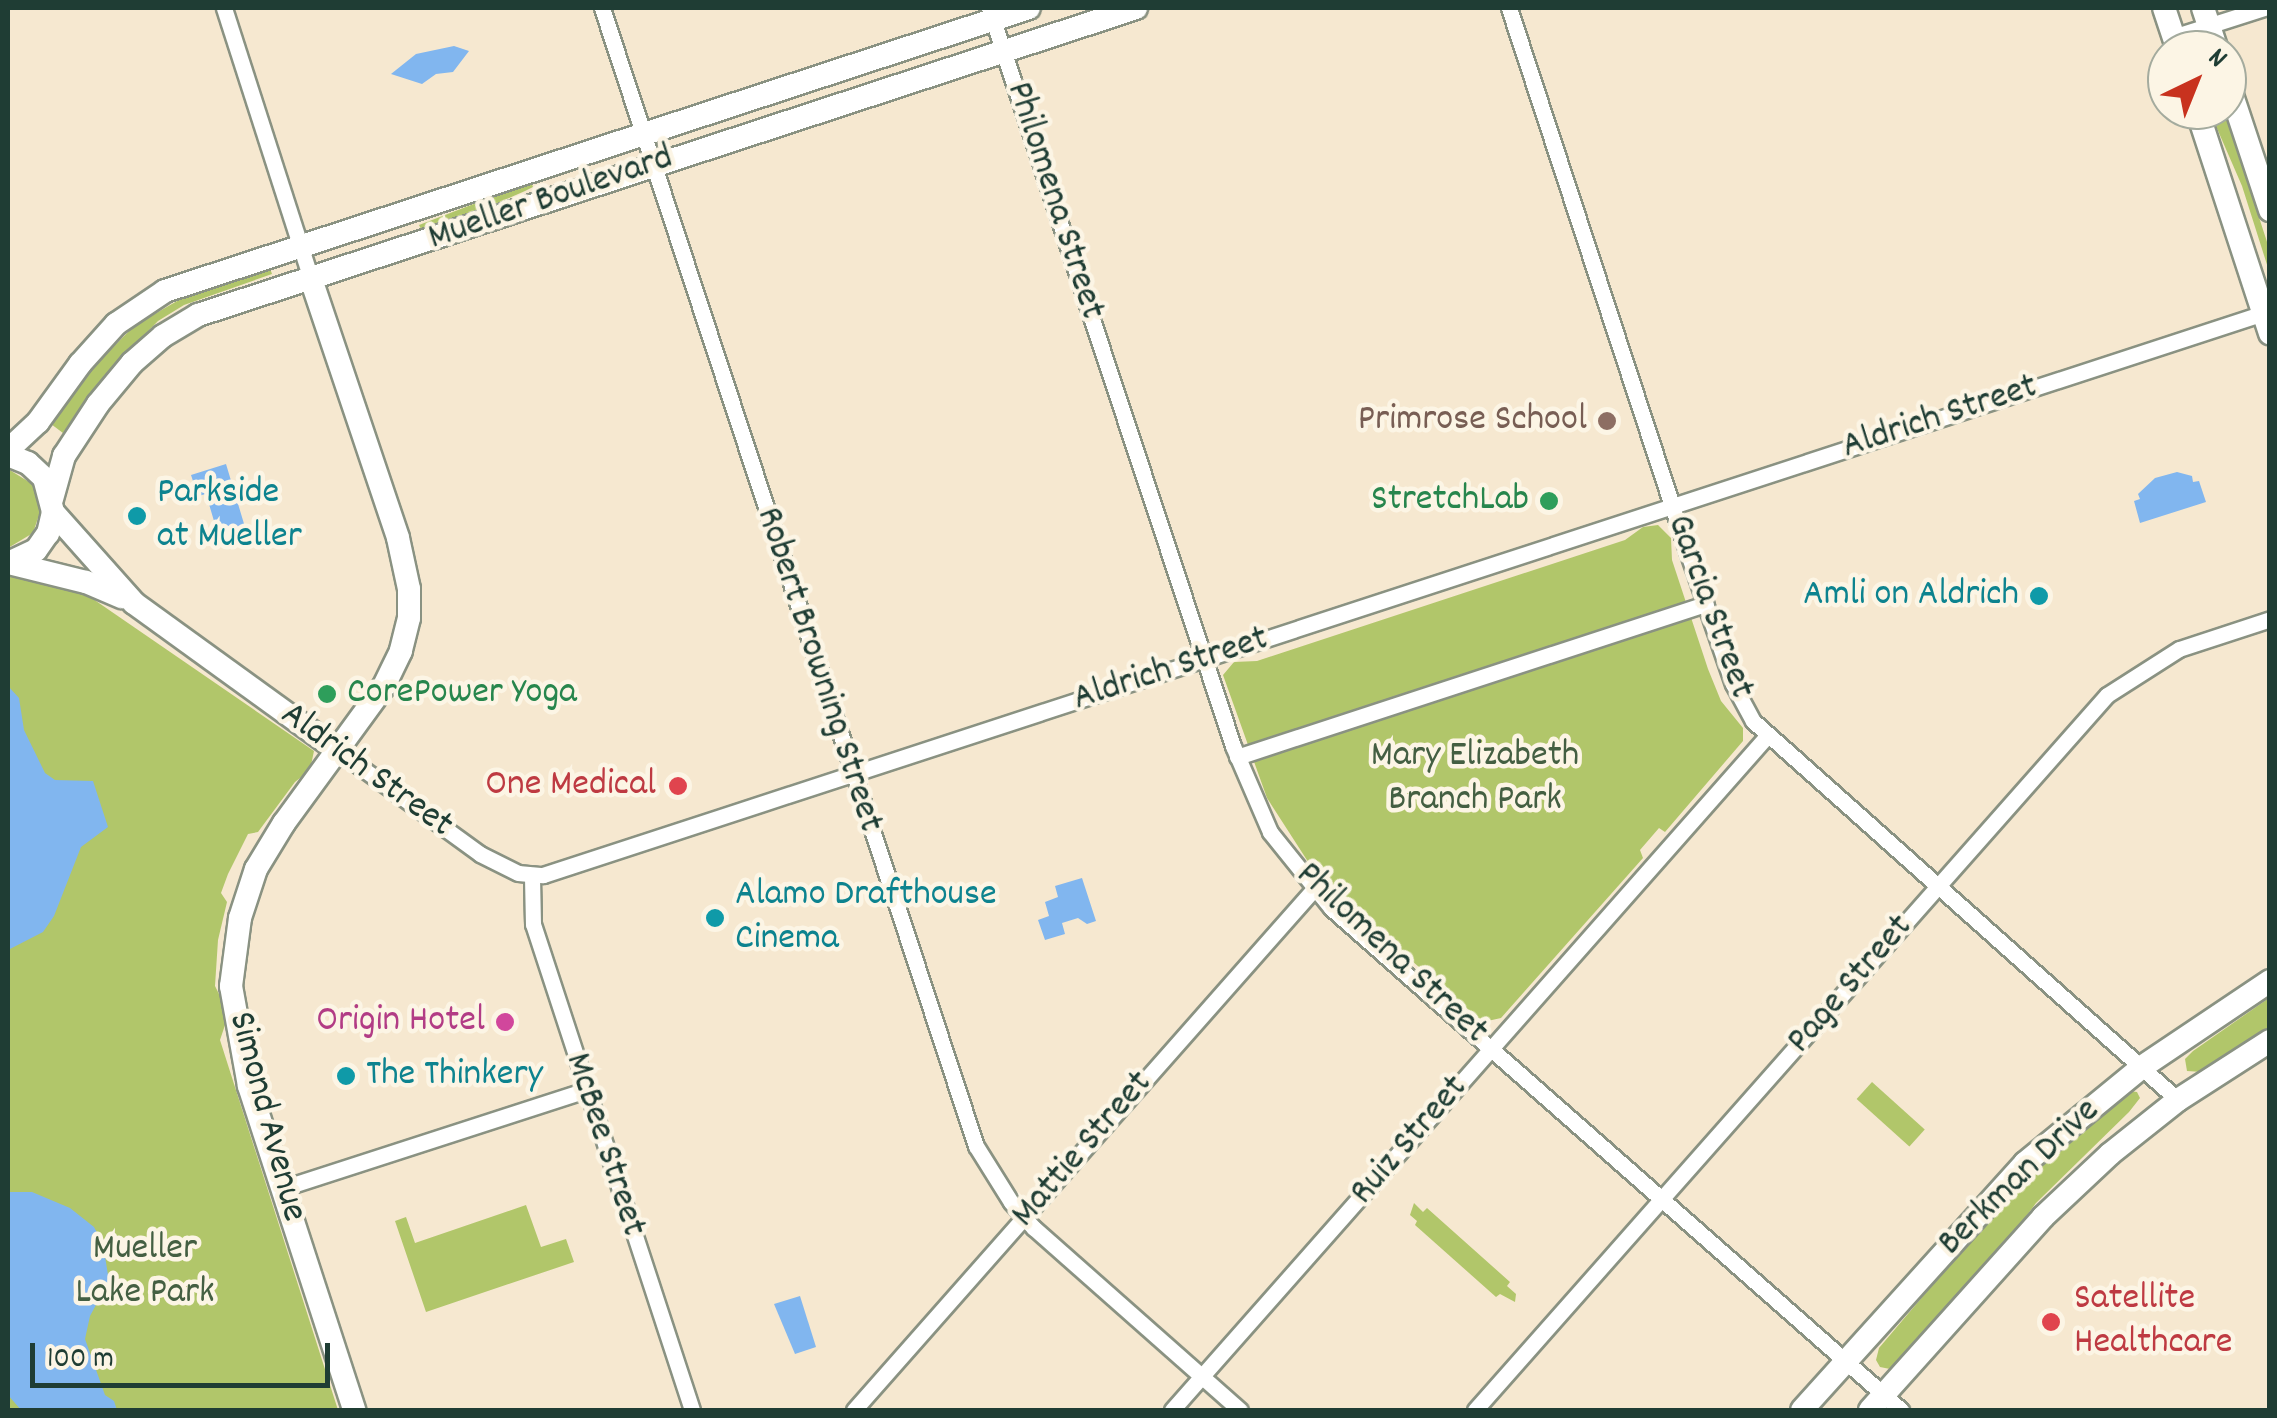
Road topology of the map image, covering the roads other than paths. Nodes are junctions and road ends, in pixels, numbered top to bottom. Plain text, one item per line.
1 (224, 8) edge
2 (602, 8) edge
3 (1029, 8) edge
4 (1136, 8) edge
5 (1509, 8) edge
6 (2264, 8) edge
7 (991, 13) edge
8 (2206, 17) edge
9 (1004, 48) junction
10 (2204, 130) edge
11 (2244, 130) edge
12 (642, 134) junction
13 (653, 166) junction
14 (2270, 210) edge
15 (301, 246) junction
16 (312, 279) junction
17 (2267, 319) edge
18 (8, 453) edge
19 (53, 506) junction
20 (1672, 506) junction
21 (8, 563) edge
22 (134, 603) junction
23 (1706, 604) junction
24 (2270, 619) edge
25 (1205, 659) junction
26 (1767, 736) junction
27 (338, 750) junction
28 (1237, 757) junction
29 (852, 774) junction
30 (532, 877) junction
31 (1936, 888) junction
32 (1313, 890) junction
33 (2270, 981) edge
34 (2270, 1041) edge
35 (1491, 1048) junction
36 (2142, 1067) junction
37 (586, 1090) junction
38 (2178, 1100) junction
39 (283, 1188) junction
40 (1662, 1200) junction
41 (1024, 1218) junction
42 (1846, 1361) junction
43 (1202, 1376) junction
44 (1885, 1405) edge
45 (354, 1410) edge
46 (692, 1410) edge
47 (854, 1410) edge
48 (1172, 1410) edge
49 (1240, 1410) edge
50 (1476, 1410) edge
51 (1802, 1410) edge

1 - 15 street
2 - 12 street, Robert Browning Street
3 - 7 street, Mueller Boulevard
4 - 9 street, Mueller Boulevard
5 - 20 street, Garcia Street
6 - 8 street
7 - 9 street, Philomena Street
7 - 12 street, Mueller Boulevard
9 - 13 street, Mueller Boulevard
9 - 25 street, Philomena Street
10 - 17 street
11 - 14 street
12 - 13 street, Robert Browning Street
12 - 15 street, Mueller Boulevard
13 - 16 street, Mueller Boulevard
13 - 29 street, Robert Browning Street
15 - 16 street
15 - 18 street, Mueller Boulevard
16 - 19 street, Mueller Boulevard
16 - 27 street, Simond Avenue
17 - 20 street, Aldrich Street
18 - 19 street, Aldrich Street
19 - 21 street, Mueller Boulevard
19 - 22 street, Aldrich Street
20 - 23 street, Garcia Street
20 - 25 street, Aldrich Street
21 - 22 street, Aldrich Street
22 - 27 street, Aldrich Street
23 - 26 street, Garcia Street
23 - 28 street
24 - 31 street, Page Street
25 - 28 street, Philomena Street
25 - 29 street, Aldrich Street
26 - 31 street, Garcia Street
26 - 35 street, Ruiz Street
27 - 30 street, Aldrich Street
27 - 39 street, Simond Avenue
28 - 32 street, Philomena Street
29 - 30 street, Aldrich Street
29 - 41 street, Robert Browning Street
30 - 37 street, McBee Street
31 - 36 street, Garcia Street
31 - 40 street, Page Street
32 - 35 street, Philomena Street
32 - 41 street, Mattie Street
33 - 36 street, Berkman Drive
34 - 38 street, Berkman Drive
35 - 40 street, Philomena Street
35 - 43 street, Ruiz Street
36 - 38 street, Garcia Street
36 - 42 street, Berkman Drive
37 - 39 street
37 - 46 street, McBee Street
38 - 44 street, Berkman Drive
39 - 45 street, Simond Avenue
40 - 42 street, Philomena Street
40 - 50 street, Page Street
41 - 43 street, Robert Browning Street
41 - 47 street, Mattie Street
42 - 44 street, Philomena Street
42 - 51 street, Berkman Drive
43 - 48 street, Ruiz Street
43 - 49 street, Robert Browning Street

